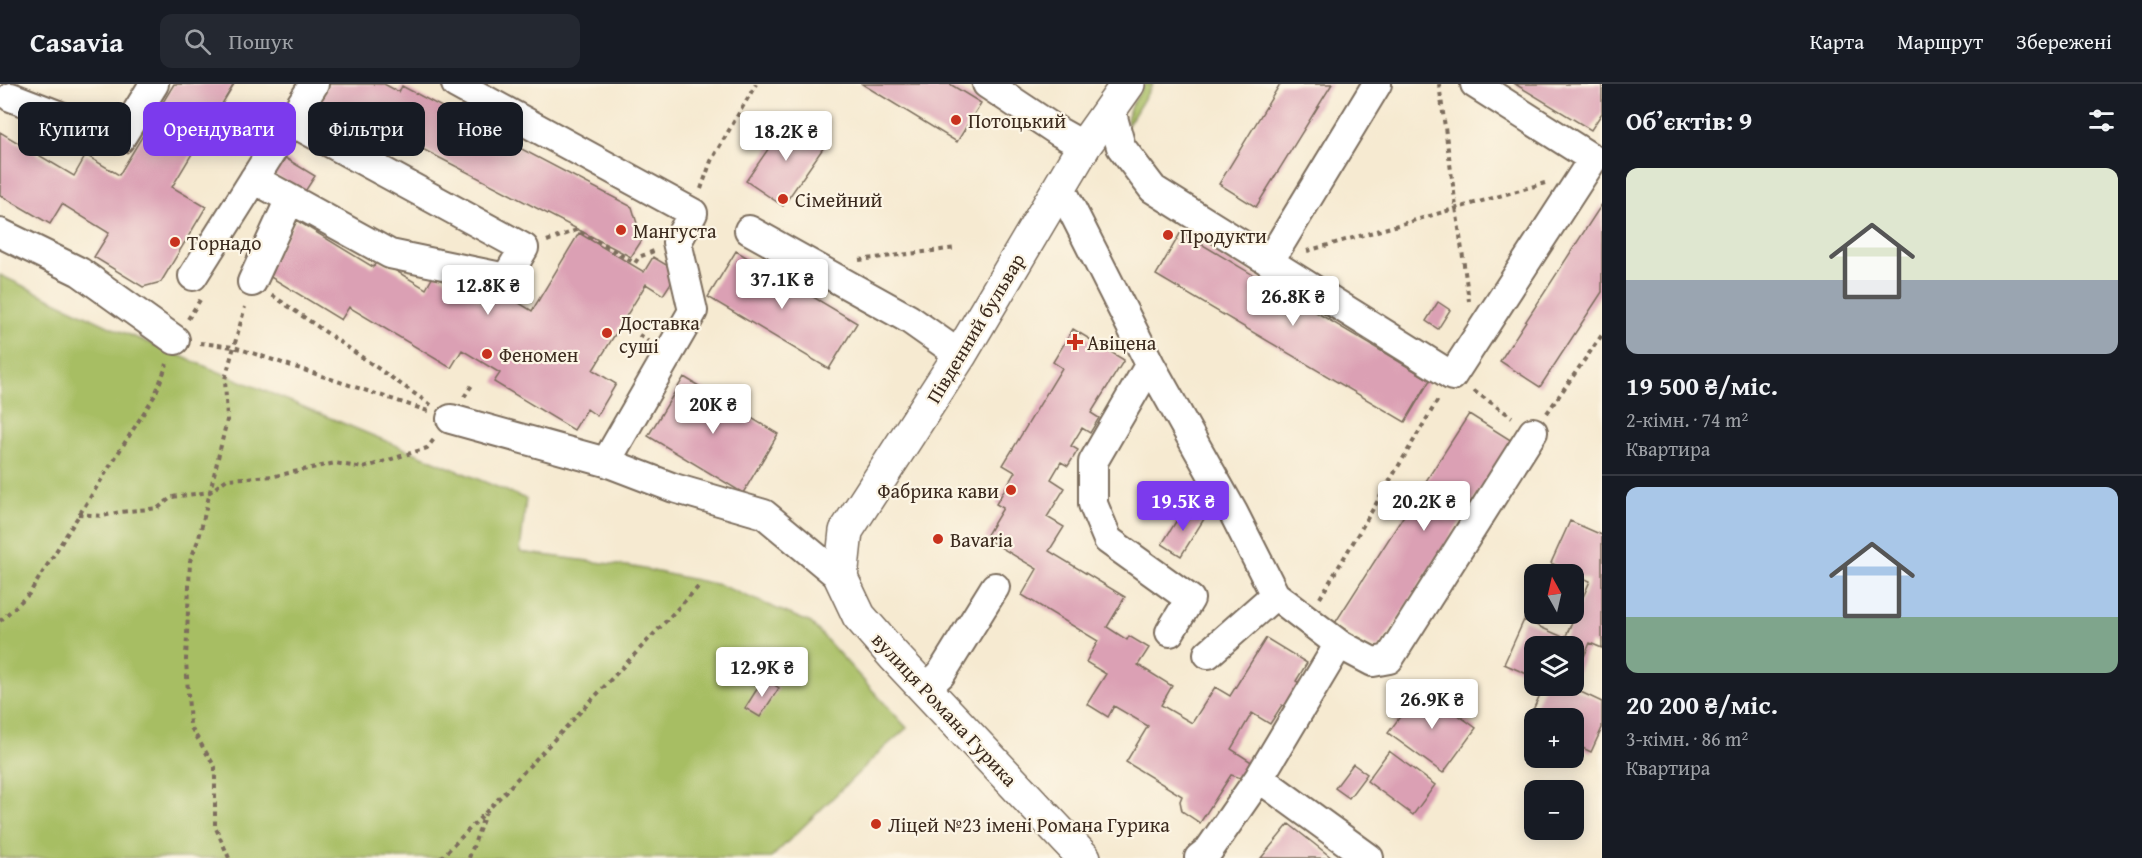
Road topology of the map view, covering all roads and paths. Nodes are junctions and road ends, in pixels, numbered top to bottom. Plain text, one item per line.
1 (154, 84) edge
2 (314, 84) edge
3 (456, 84) edge
4 (756, 84) edge
5 (987, 84) edge
6 (1377, 84) edge
7 (1439, 84) edge
8 (1475, 84) edge
9 (11, 97) dead end
10 (1119, 97) edge
11 (296, 112) edge
12 (296, 124) edge
13 (1084, 146) junction
14 (268, 156) edge
15 (1594, 159) edge
16 (254, 179) junction
17 (1060, 186) junction
18 (290, 199) junction
19 (1457, 208) junction
20 (693, 213) junction
21 (749, 230) dead end
22 (0, 233) edge
23 (524, 248) junction
24 (957, 248) dead end
25 (639, 257) dead end
26 (858, 260) dead end
27 (1269, 262) junction
28 (193, 276) dead end
29 (252, 282) junction
30 (1602, 335) edge
31 (175, 340) junction
32 (1475, 340) junction
33 (234, 347) junction
34 (960, 355) junction
35 (1150, 364) junction
36 (1462, 383) junction
37 (472, 385) dead end
38 (451, 419) junction
39 (1533, 432) junction
40 (606, 462) junction
41 (210, 492) junction
42 (78, 514) junction
43 (841, 578) junction
44 (699, 586) dead end
45 (995, 587) dead end
46 (1275, 595) junction
47 (1307, 620) junction
48 (0, 621) edge
49 (1170, 632) dead end
50 (1339, 644) junction
51 (1208, 654) dead end
52 (925, 689) junction
53 (1259, 778) junction
54 (486, 812) junction
55 (1208, 855) edge
56 (229, 858) edge
57 (441, 858) edge
58 (469, 858) edge
59 (1084, 858) edge
60 (1369, 858) edge

1 - 9 lane
2 - 11 lane
3 - 20 lane
4 - 20 path
5 - 13 lane
6 - 27 lane
7 - 19 path
8 - 15 lane
10 - 13 main road, Південний бульвар
10 - 27 lane
12 - 23 lane
13 - 17 main road, Південний бульвар
14 - 16 lane
15 - 19 path
15 - 32 lane
16 - 18 lane
16 - 28 lane
17 - 34 main road, Південний бульвар
17 - 35 lane
18 - 23 lane
18 - 29 lane
19 - 27 path
19 - 32 path
20 - 40 lane
21 - 34 lane
22 - 31 lane
23 - 25 path
24 - 26 path
27 - 36 lane
29 - 33 path
29 - 38 path
30 - 39 path
31 - 33 path
31 - 42 path
32 - 36 lane
33 - 38 path
33 - 41 path
34 - 43 main road, Південний бульвар
35 - 46 lane
35 - 49 lane
36 - 39 path
36 - 47 path
37 - 38 path
38 - 40 lane
38 - 41 path
39 - 50 lane
40 - 43 lane
41 - 42 path
41 - 56 path
42 - 48 path
43 - 52 main road, вулиця Романа Гурика
44 - 54 path
45 - 52 lane
46 - 47 lane
46 - 51 lane
47 - 50 lane
50 - 53 lane
52 - 59 main road, вулиця Романа Гурика
53 - 55 lane
53 - 60 lane
54 - 57 path
54 - 58 path

